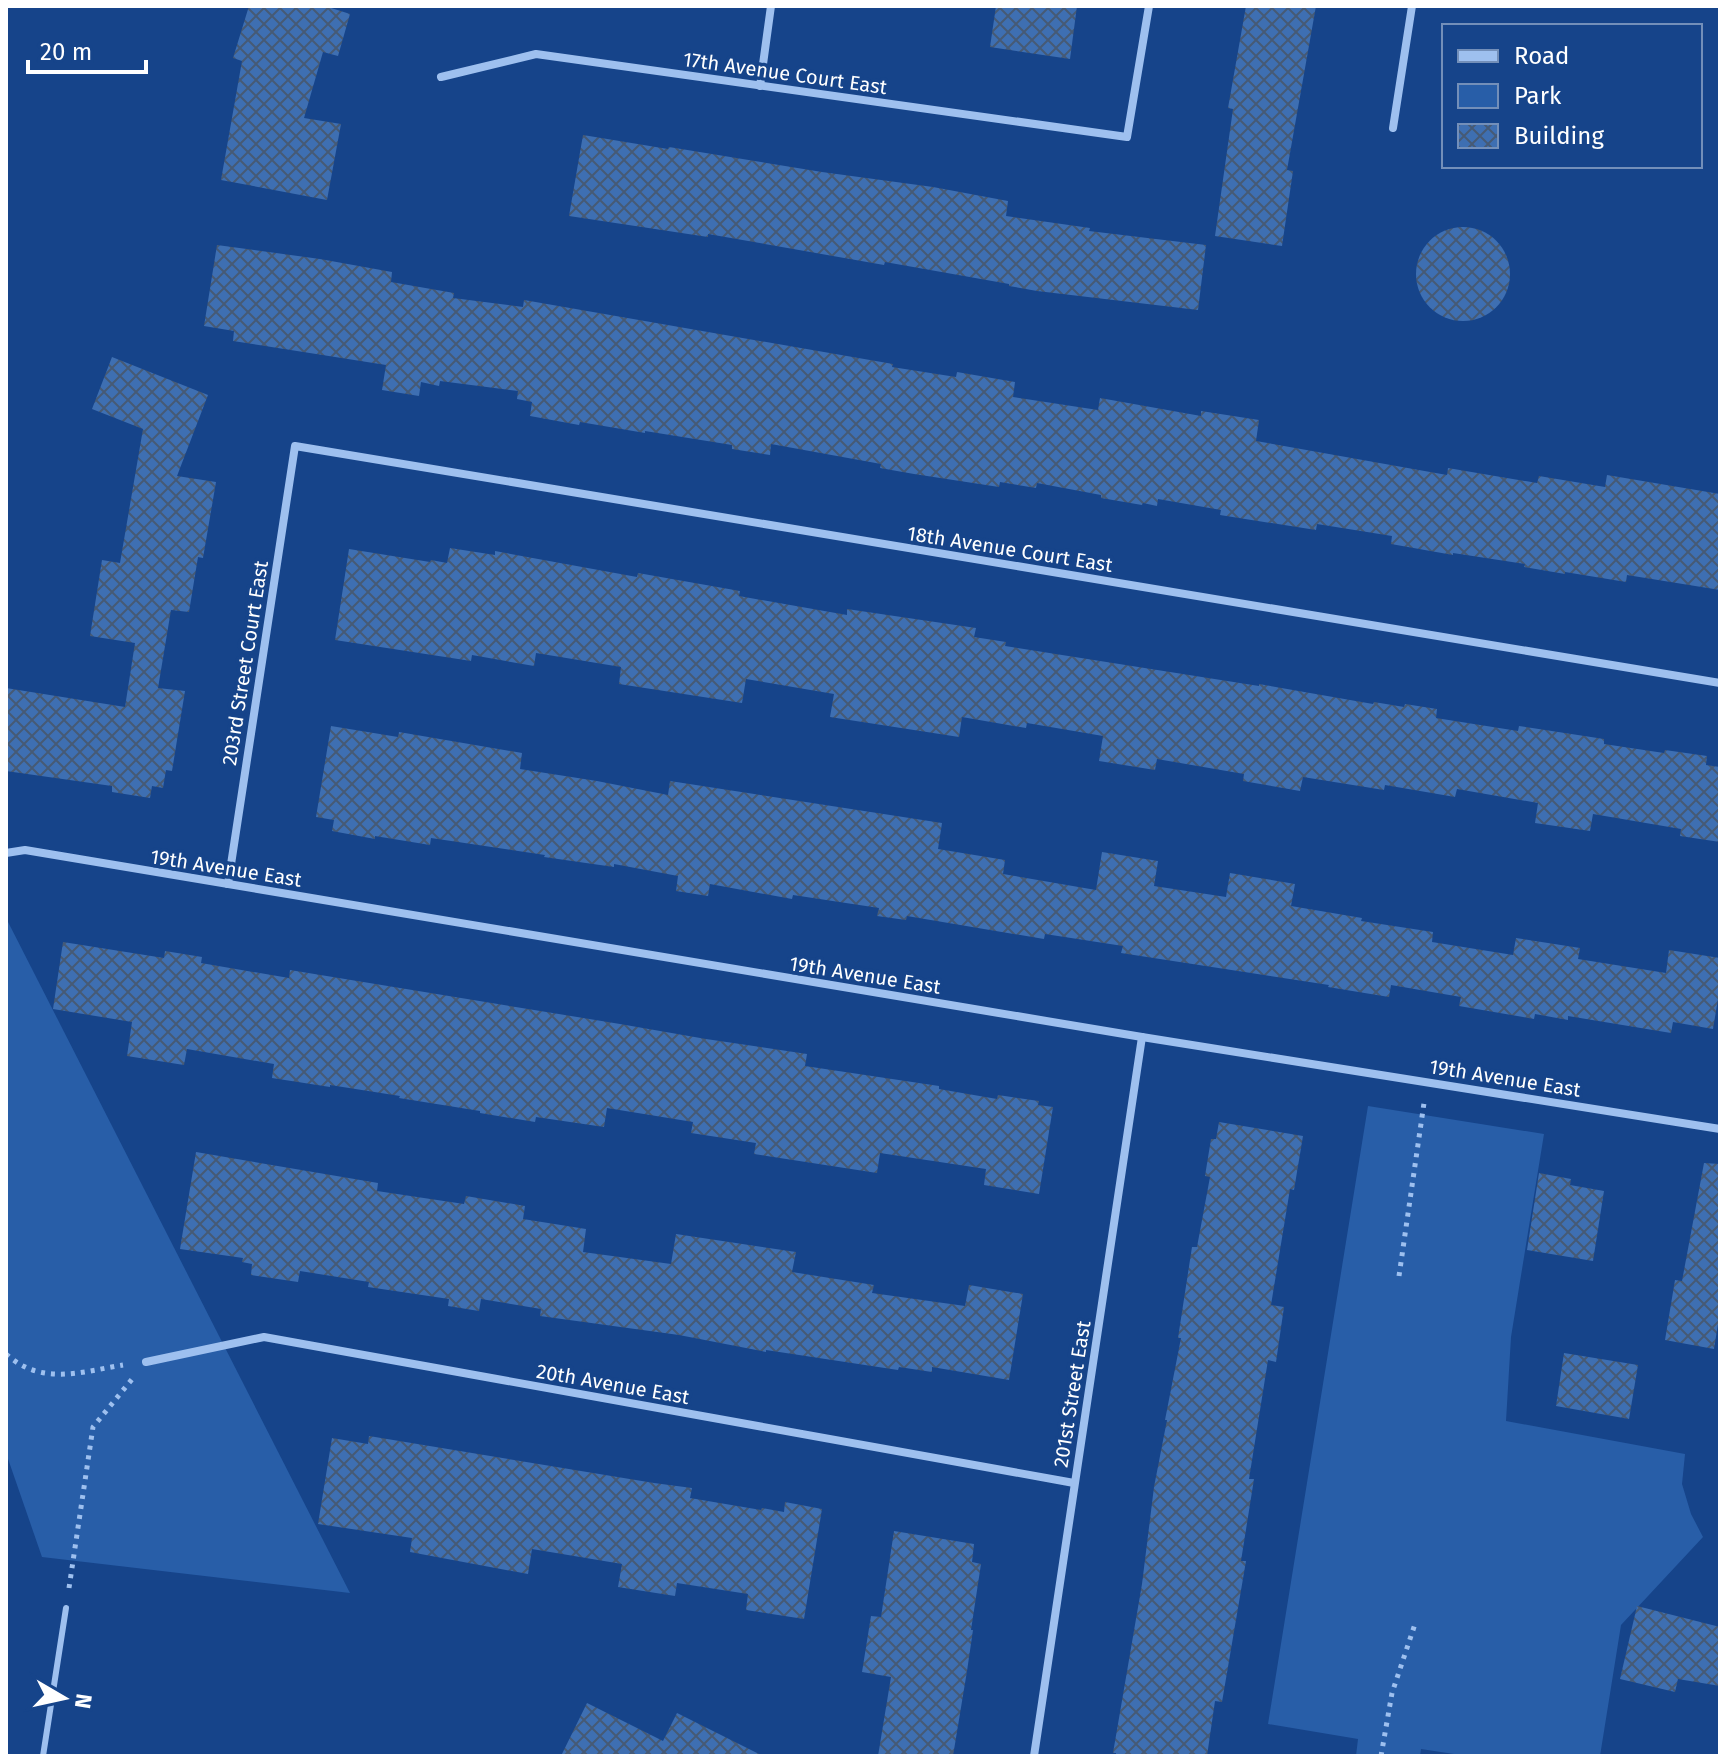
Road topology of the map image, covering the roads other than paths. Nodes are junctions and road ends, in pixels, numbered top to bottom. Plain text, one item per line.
1 (771, 6) edge
2 (1149, 6) edge
3 (1412, 6) edge
4 (441, 77) dead end
5 (760, 86) junction
6 (1393, 128) dead end
7 (295, 446) joint
8 (1720, 683) edge
9 (6, 853) edge
10 (228, 884) junction
11 (1142, 1037) junction
12 (1720, 1129) edge
13 (146, 1362) road end
14 (1074, 1483) junction
15 (66, 1608) road end
16 (43, 1756) edge
17 (1034, 1756) edge

1 - 5 street
2 - 5 street, 17th Avenue Court East
3 - 6 street
4 - 5 street, 17th Avenue Court East
7 - 8 street, 18th Avenue Court East
7 - 10 street, 203rd Street Court East
9 - 10 street, 19th Avenue East
10 - 11 street, 19th Avenue East
11 - 12 street, 19th Avenue East
11 - 14 street, 201st Street East
13 - 14 street, 20th Avenue East
14 - 17 street, 201st Street East
15 - 16 lane

